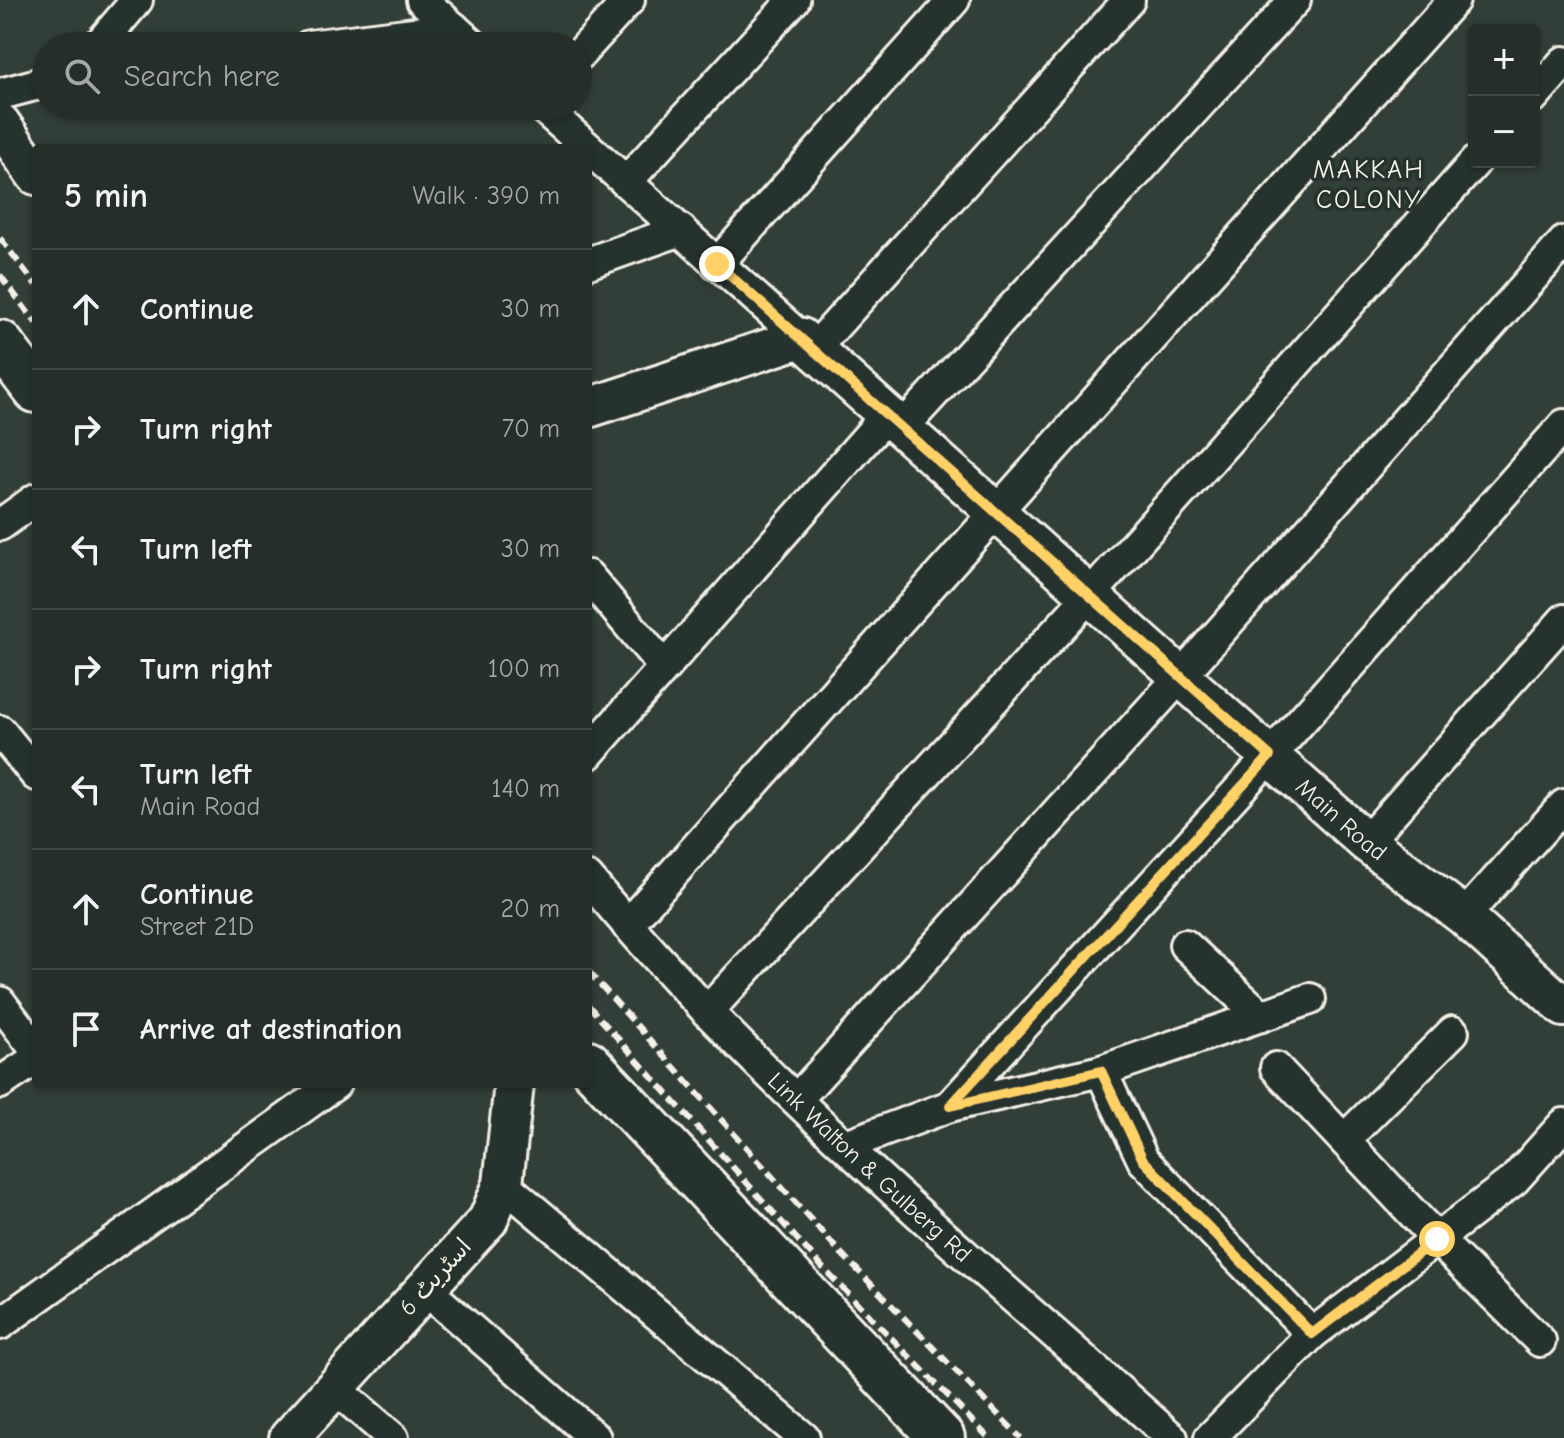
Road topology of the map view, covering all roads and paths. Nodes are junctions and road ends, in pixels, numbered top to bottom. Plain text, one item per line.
1 (137, 0) edge
2 (629, 0) edge
3 (794, 0) edge
4 (954, 0) edge
5 (1129, 0) edge
6 (1295, 0) edge
7 (1454, 0) edge
8 (450, 18) edge
9 (110, 32) edge
10 (380, 32) edge
11 (592, 41) edge
12 (1564, 62) edge
13 (32, 86) edge
14 (1540, 89) edge
15 (0, 94) edge
16 (557, 120) edge
17 (0, 123) edge
18 (584, 144) edge
19 (592, 152) edge
20 (1470, 168) edge
21 (32, 169) edge
22 (626, 182) junction
23 (681, 230) junction
24 (1564, 242) edge
25 (592, 262) edge
26 (717, 264) junction
27 (0, 343) edge
28 (808, 344) junction
29 (32, 385) edge
30 (592, 407) edge
31 (895, 422) junction
32 (1564, 425) edge
33 (32, 502) edge
34 (998, 513) junction
35 (0, 525) edge
36 (592, 581) edge
37 (1090, 595) junction
38 (1564, 620) edge
39 (664, 667) junction
40 (1180, 677) junction
41 (0, 731) edge
42 (592, 749) edge
43 (1270, 756) junction
44 (32, 770) edge
45 (1564, 805) edge
46 (1366, 842) junction
47 (592, 883) edge
48 (1464, 916) junction
49 (627, 925) junction
50 (1185, 945) dead end
51 (1310, 999) dead end
52 (1561, 999) edge
53 (0, 1002) edge
54 (707, 1012) junction
55 (1261, 1016) junction
56 (1453, 1032) dead end
57 (32, 1045) edge
58 (32, 1062) edge
59 (592, 1067) edge
60 (1276, 1068) dead end
61 (1101, 1071) junction
62 (0, 1083) edge
63 (329, 1088) edge
64 (514, 1088) edge
65 (797, 1099) junction
66 (950, 1106) junction
67 (1564, 1124) edge
68 (1344, 1140) junction
69 (846, 1145) junction
70 (503, 1184) junction
71 (1437, 1239) junction
72 (425, 1289) junction
73 (0, 1324) edge
74 (1312, 1334) junction
75 (1540, 1341) dead end
76 (335, 1388) junction
77 (289, 1438) edge
78 (393, 1438) edge
79 (595, 1438) edge
80 (804, 1438) edge
81 (942, 1438) edge
82 (1172, 1438) edge
83 (1210, 1438) edge

1 - 9 street
2 - 11 street
3 - 22 street
4 - 26 street
5 - 28 street
6 - 31 street
7 - 34 street
8 - 10 street
12 - 14 street
13 - 15 street
16 - 18 street
17 - 21 street
19 - 22 street
20 - 37 street
22 - 23 street
23 - 25 street
23 - 26 street
24 - 40 street
26 - 28 street
27 - 29 main road
28 - 30 street
28 - 31 street, Main Road
31 - 34 street, Main Road
31 - 39 street
32 - 43 street
33 - 35 street
34 - 37 street, Main Road
34 - 49 street
36 - 39 street
37 - 40 street, Main Road
37 - 54 street
38 - 46 street
39 - 42 street
40 - 43 street, Main Road
40 - 65 street
41 - 44 street
43 - 46 street, Main Road
43 - 66 street
45 - 48 street
46 - 48 street, Main Road
47 - 49 street, Link Walton & Gulberg Rd
48 - 52 street, Main Road
49 - 54 street, Link Walton & Gulberg Rd
50 - 55 street
51 - 55 street
53 - 57 street
54 - 65 street, Link Walton & Gulberg Rd
55 - 61 street
56 - 68 street
58 - 62 street
59 - 81 main road
60 - 68 street
61 - 66 street
61 - 74 street
63 - 73 street
64 - 70 street, اسٹریٹ 6
65 - 69 street, Link Walton & Gulberg Rd
66 - 69 street
67 - 71 street
68 - 71 street
69 - 82 street, Link Walton & Gulberg Rd
70 - 72 street, اسٹریٹ 6
70 - 80 street
71 - 74 street
71 - 75 street
72 - 76 street, اسٹریٹ 6
72 - 79 street
74 - 83 street
76 - 77 street, اسٹریٹ 6
76 - 78 street

